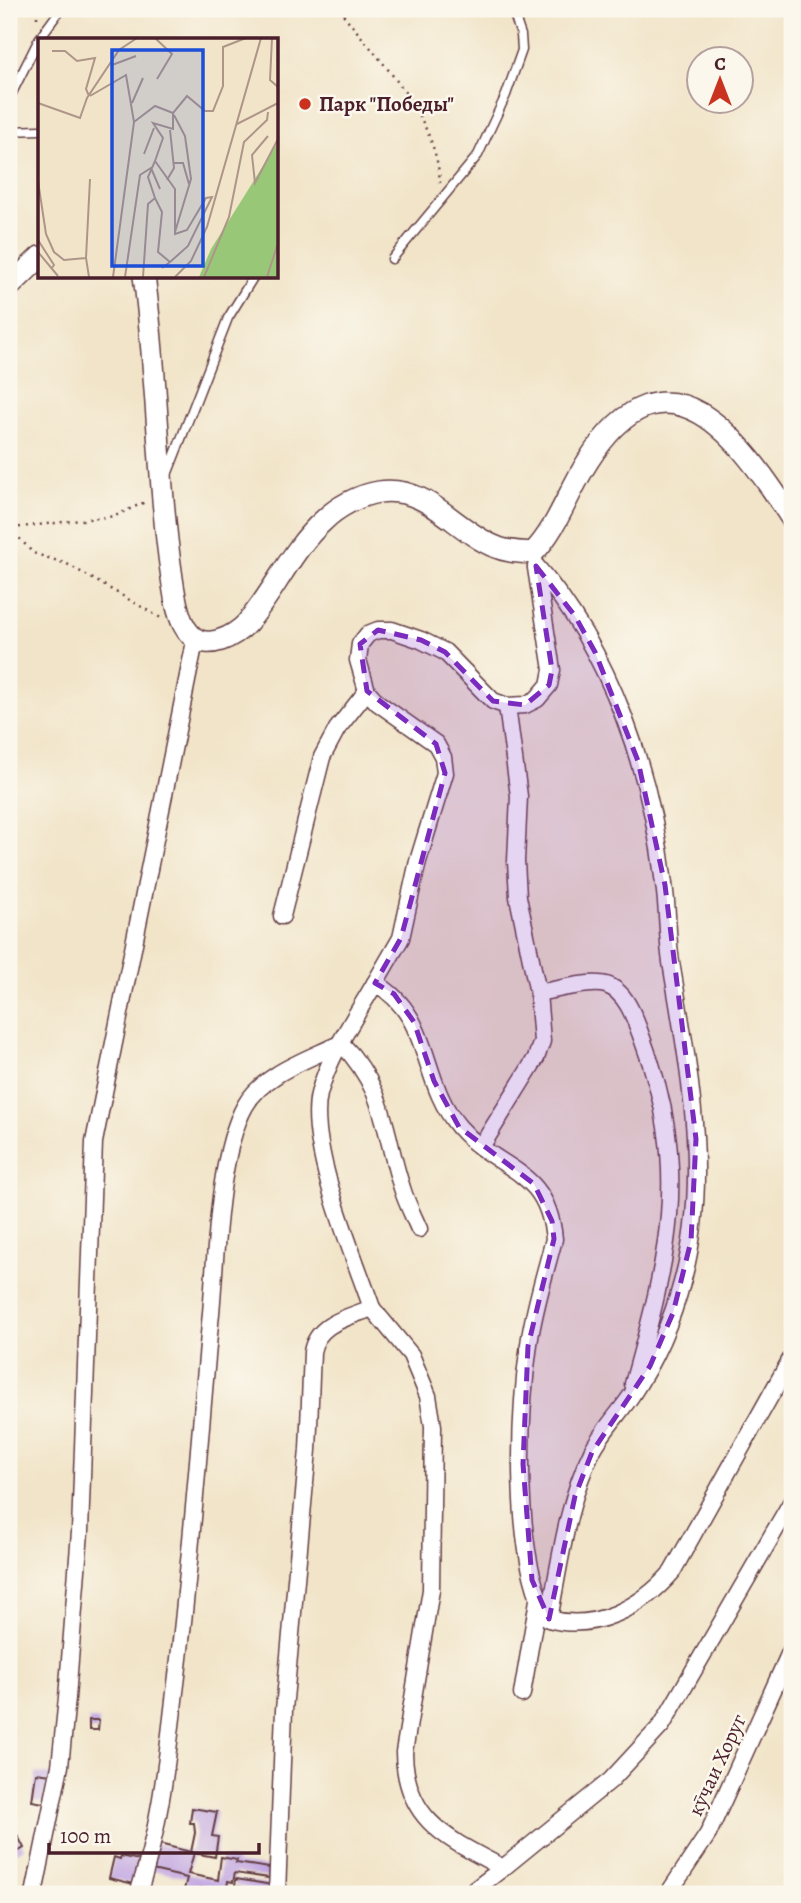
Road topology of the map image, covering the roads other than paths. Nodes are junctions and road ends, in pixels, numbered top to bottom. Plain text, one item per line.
1 (61, 9) edge
2 (512, 9) edge
3 (40, 38) edge
4 (38, 42) edge
5 (9, 99) edge
6 (9, 131) edge
7 (38, 131) edge
8 (38, 259) edge
9 (392, 259) dead end
10 (144, 278) edge
11 (253, 278) edge
12 (9, 287) edge
13 (162, 489) junction
14 (792, 519) edge
15 (534, 560) junction
16 (190, 636) junction
17 (367, 691) junction
18 (507, 706) junction
19 (282, 916) dead end
20 (375, 983) junction
21 (538, 993) junction
22 (341, 1043) junction
23 (481, 1147) junction
24 (419, 1228) dead end
25 (372, 1308) junction
26 (792, 1357) edge
27 (629, 1399) junction
28 (792, 1501) edge
29 (538, 1600) junction
30 (549, 1619) junction
31 (792, 1648) edge
32 (522, 1694) dead end
33 (503, 1868) junction
34 (34, 1894) edge
35 (138, 1894) edge
36 (277, 1894) edge
37 (469, 1894) edge
38 (668, 1894) edge

1 - 3 lane
2 - 9 lane
4 - 5 lane
6 - 7 lane
8 - 12 street
10 - 13 street
11 - 13 lane
13 - 16 street
14 - 15 street
15 - 16 street
15 - 18 street
15 - 27 street
16 - 34 street
17 - 18 street
17 - 19 street
17 - 20 street
18 - 21 street
20 - 22 street
20 - 23 street
21 - 23 street
21 - 27 street
22 - 24 street
22 - 25 street
22 - 35 street
23 - 29 street
25 - 33 street
25 - 36 street
26 - 30 street
27 - 30 street
28 - 33 street
29 - 30 street
29 - 32 street
31 - 38 street, кӯчаи Хоруг
33 - 37 street

